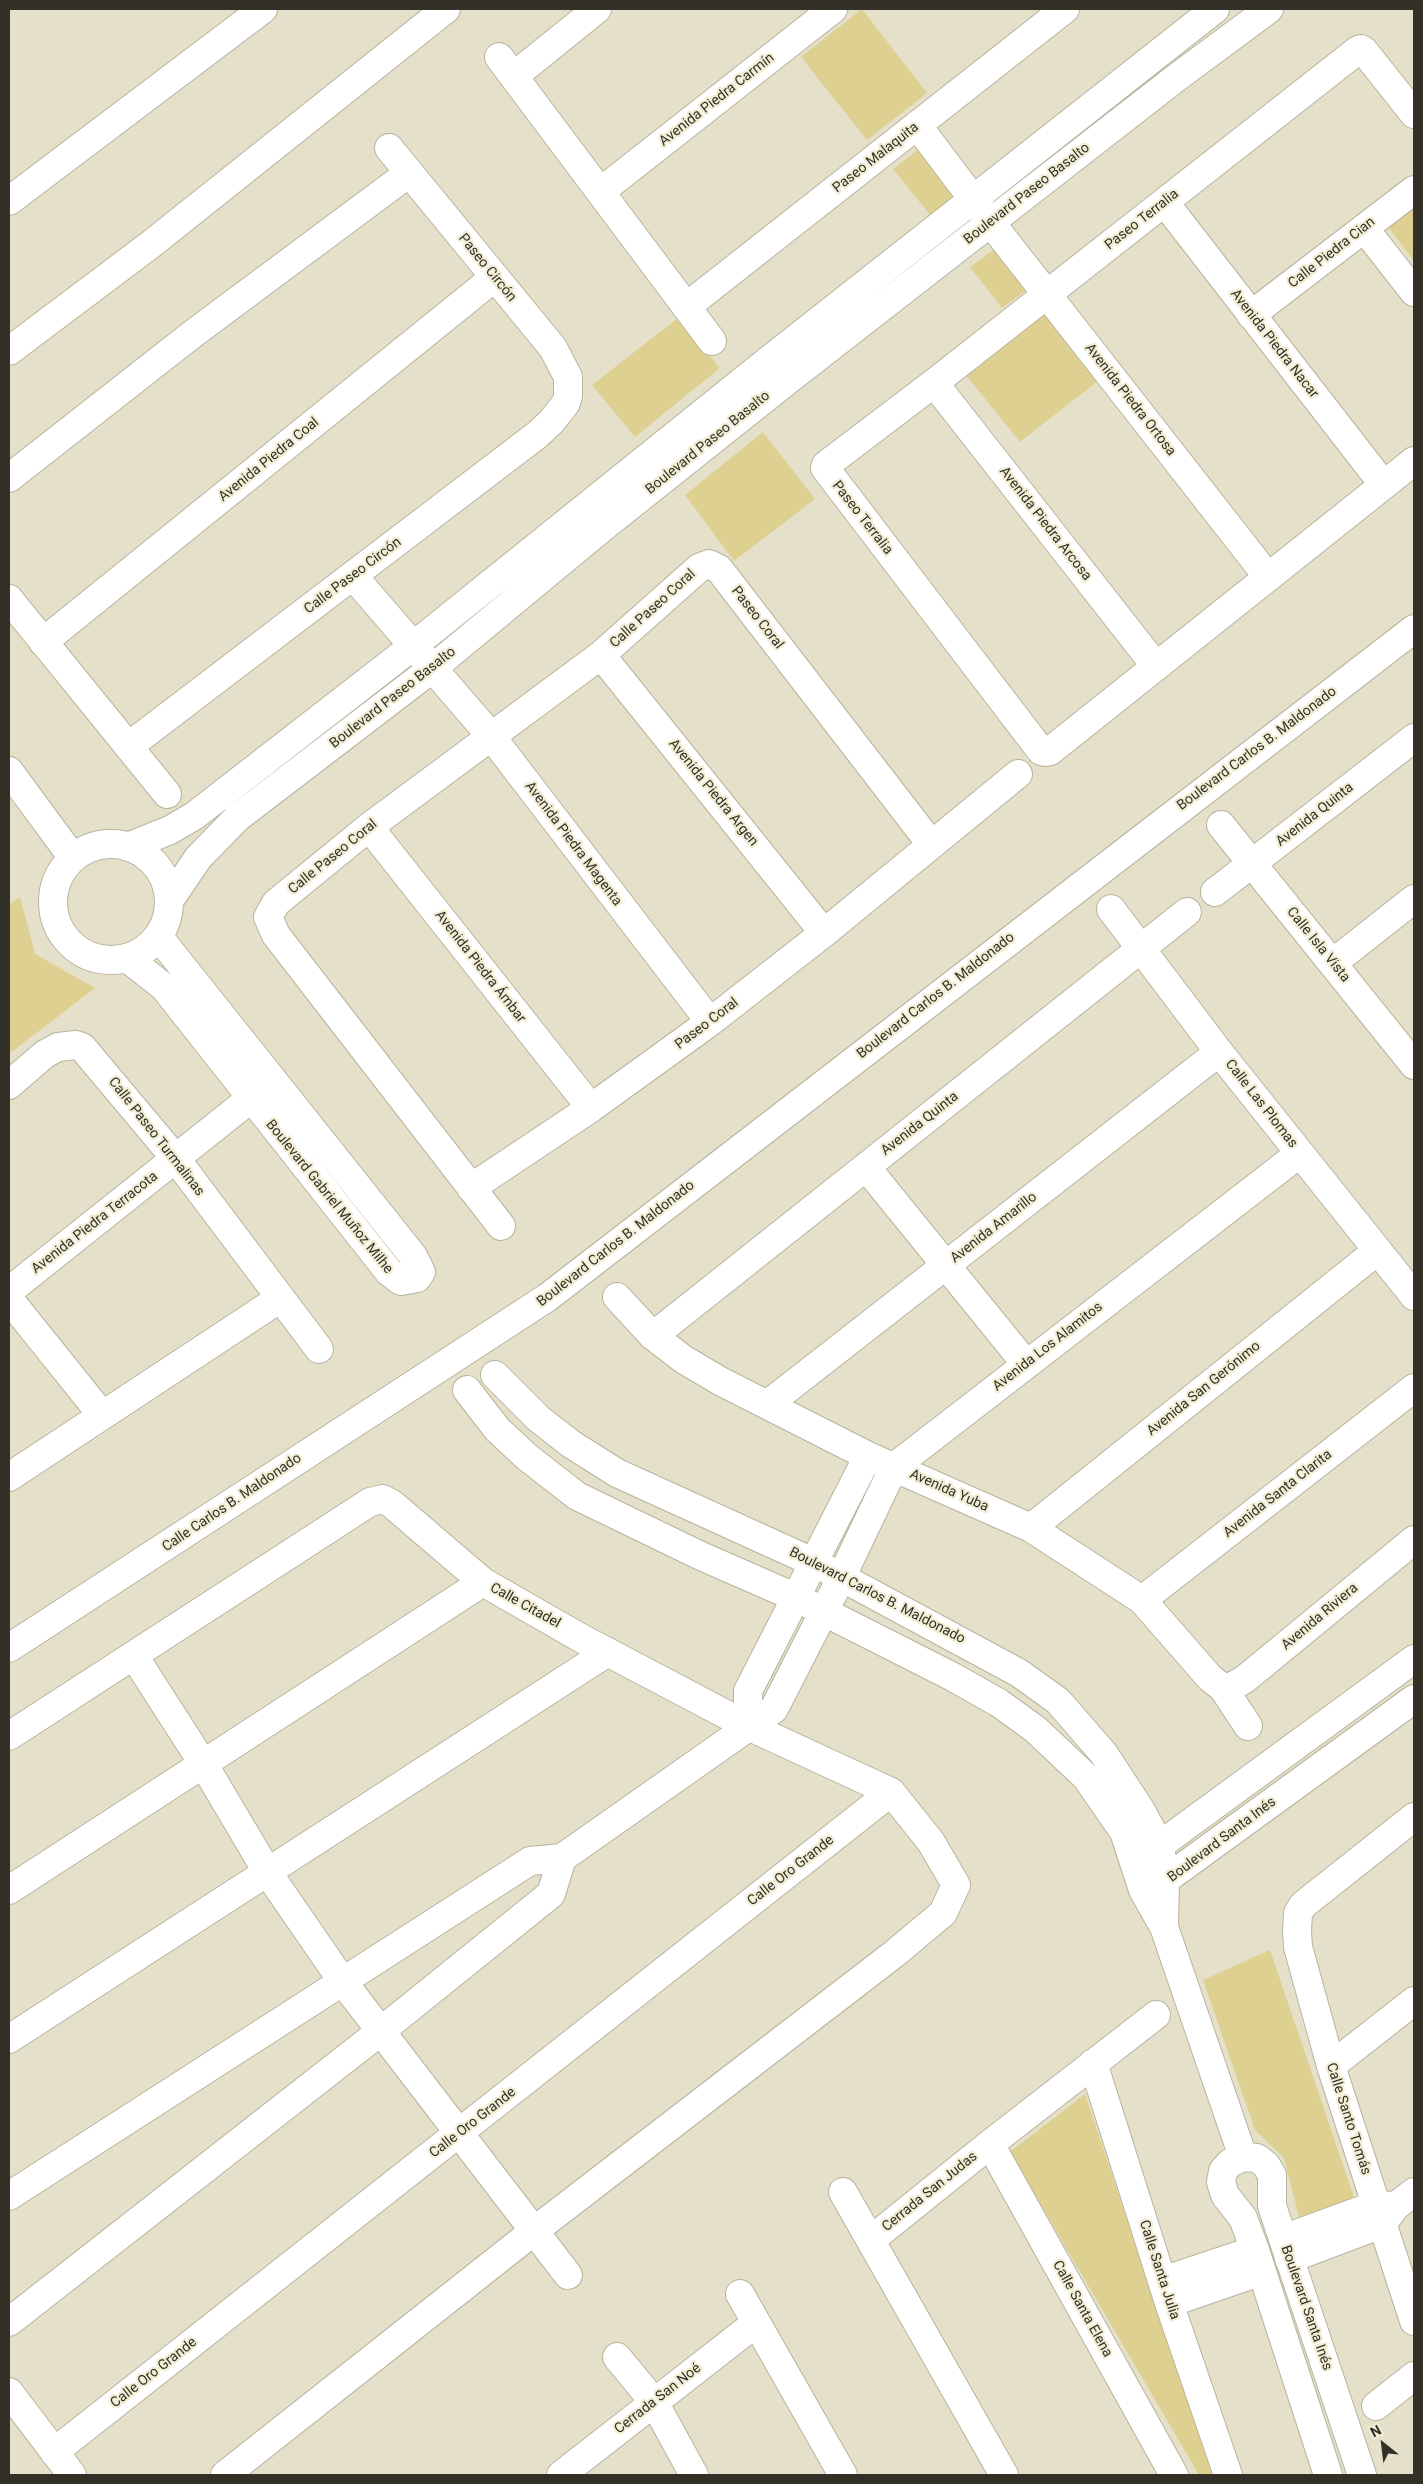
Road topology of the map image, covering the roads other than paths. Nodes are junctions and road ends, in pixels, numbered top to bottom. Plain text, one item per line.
1 (262, 9) edge
2 (446, 9) edge
3 (598, 9) edge
4 (833, 9) edge
5 (1065, 9) edge
6 (1214, 9) edge
7 (1269, 9) edge
8 (1414, 114) edge
9 (918, 125) junction
10 (389, 148) dead end
11 (410, 173) junction
12 (1414, 190) edge
13 (600, 192) junction
14 (973, 198) junction
15 (9, 201) edge
16 (1165, 203) junction
17 (991, 223) junction
18 (1364, 228) junction
19 (495, 277) junction
20 (1414, 292) edge
21 (1048, 294) junction
22 (686, 307) junction
23 (1251, 315) junction
24 (712, 341) dead end
25 (9, 351) edge
26 (934, 383) junction
27 (568, 396) joint
28 (1414, 461) edge
29 (9, 478) edge
30 (1384, 484) junction
31 (709, 564) joint
32 (353, 576) junction
33 (1268, 577) junction
34 (9, 598) edge
35 (1414, 629) edge
36 (43, 642) junction
37 (413, 646) junction
38 (600, 655) junction
39 (1155, 665) junction
40 (434, 668) junction
41 (491, 736) junction
42 (1414, 738) edge
43 (129, 746) junction
44 (9, 771) edge
45 (1018, 774) dead end
46 (167, 794) dead end
47 (1221, 825) dead end
48 (370, 827) junction
49 (930, 844) junction
50 (128, 847) junction
51 (73, 858) junction
52 (1252, 864) junction
53 (1215, 892) dead end
54 (1414, 899) edge
55 (169, 901) junction
56 (1111, 909) dead end
57 (1187, 912) dead end
58 (824, 933) junction
59 (158, 936) junction
60 (1141, 948) junction
61 (127, 958) junction
62 (1334, 962) junction
63 (710, 1022) junction
64 (1219, 1052) junction
65 (1414, 1063) edge
66 (273, 1079) junction
67 (9, 1085) edge
68 (251, 1099) junction
69 (591, 1108) junction
70 (1299, 1154) junction
71 (176, 1159) junction
72 (866, 1167) junction
73 (471, 1188) junction
74 (501, 1226) dead end
75 (1377, 1251) junction
76 (946, 1266) junction
77 (9, 1290) edge
78 (1414, 1296) edge
79 (617, 1298) dead end
80 (9, 1299) edge
81 (279, 1299) junction
82 (653, 1336) junction
83 (319, 1349) dead end
84 (456, 1359) joint
85 (1026, 1364) junction
86 (495, 1374) dead end
87 (1414, 1388) edge
88 (467, 1390) dead end
89 (768, 1404) junction
90 (102, 1416) junction
91 (868, 1456) junction
92 (894, 1467) junction
93 (9, 1477) edge
94 (1031, 1528) junction
95 (1414, 1540) edge
96 (815, 1562) junction
97 (842, 1578) junction
98 (483, 1582) junction
99 (797, 1598) junction
100 (1142, 1600) junction
101 (824, 1612) junction
102 (9, 1648) edge
103 (608, 1652) junction
104 (134, 1656) junction
105 (1414, 1659) edge
106 (1223, 1688) junction
107 (1414, 1699) edge
108 (748, 1726) junction
109 (1248, 1726) dead end
110 (9, 1736) edge
111 (204, 1765) junction
112 (890, 1792) junction
113 (1414, 1817) edge
114 (1160, 1846) junction
115 (562, 1858) junction
116 (1134, 1865) junction
117 (268, 1873) junction
118 (1154, 1885) junction
119 (9, 1890) edge
120 (343, 1982) junction
121 (1414, 2000) edge
122 (1156, 2016) dead end
123 (381, 2031) junction
124 (9, 2039) edge
125 (1093, 2063) junction
126 (1331, 2066) junction
127 (460, 2133) junction
128 (990, 2144) junction
129 (1243, 2157) junction
130 (843, 2192) dead end
131 (9, 2196) edge
132 (1392, 2207) edge
133 (534, 2231) junction
134 (872, 2239) junction
135 (1286, 2249) junction
136 (1259, 2261) junction
137 (568, 2275) dead end
138 (1165, 2292) junction
139 (740, 2294) dead end
140 (1414, 2321) edge
141 (9, 2322) edge
142 (756, 2323) junction
143 (617, 2357) dead end
144 (1414, 2376) edge
145 (9, 2392) edge
146 (654, 2402) junction
147 (1376, 2406) dead end
148 (54, 2452) junction
149 (72, 2475) edge
150 (225, 2475) edge
151 (561, 2475) edge
152 (694, 2475) edge
153 (843, 2475) edge
154 (1004, 2475) edge
155 (1174, 2475) edge
156 (1228, 2475) edge
157 (1328, 2475) edge
158 (1362, 2475) edge

1 - 15 street
2 - 25 street
3 - 13 street
4 - 13 street, Avenida Piedra Carmín
5 - 9 street, Paseo Malaquita
6 - 14 street, Boulevard Paseo Basalto
7 - 17 street, Boulevard Paseo Basalto
8 - 16 street, Paseo Terralia
9 - 14 street, Avenida Piedra Ortosa
9 - 22 street, Paseo Malaquita
10 - 11 street, Paseo Circón
11 - 19 street, Paseo Circón
11 - 29 street
12 - 18 street, Calle Piedra Cian
13 - 22 street
14 - 17 street, Avenida Piedra Ortosa
14 - 37 street, Boulevard Paseo Basalto
16 - 21 street, Paseo Terralia
16 - 23 street, Avenida Piedra Nacar
17 - 21 street, Avenida Piedra Ortosa
17 - 40 street, Boulevard Paseo Basalto
18 - 20 street
18 - 23 street, Calle Piedra Cian
19 - 27 street, Paseo Circón
19 - 36 street, Avenida Piedra Coal
21 - 26 street, Paseo Terralia
21 - 33 street, Avenida Piedra Ortosa
22 - 24 street
23 - 30 street, Avenida Piedra Nacar
26 - 39 street, Avenida Piedra Arcosa
26 - 39 street, Paseo Terralia
27 - 32 street, Calle Paseo Circón
28 - 30 street, Paseo Terralia
30 - 33 street, Paseo Terralia
31 - 38 street, Calle Paseo Coral
31 - 49 street, Paseo Coral
32 - 37 street, Avenida Piedra Magenta
32 - 43 street, Calle Paseo Circón
33 - 39 street, Paseo Terralia
34 - 36 street
35 - 84 street, Boulevard Carlos B. Maldonado
36 - 43 street
37 - 40 street, Avenida Piedra Magenta
37 - 50 street, Boulevard Paseo Basalto
38 - 41 street, Calle Paseo Coral
38 - 58 street, Avenida Piedra Argen
40 - 41 street, Avenida Piedra Magenta
40 - 55 street, Boulevard Paseo Basalto
41 - 48 street, Calle Paseo Coral
41 - 63 street, Avenida Piedra Magenta
42 - 52 street, Avenida Quinta
43 - 46 street
44 - 51 street
45 - 49 street, Paseo Coral
47 - 52 street, Calle Isla Vista
48 - 69 street, Avenida Piedra Ámbar
48 - 73 street, Calle Paseo Coral
49 - 58 street, Paseo Coral
50 - 51 street
50 - 55 street
51 - 61 street
52 - 53 street, Avenida Quinta
52 - 62 street, Calle Isla Vista
54 - 62 street
55 - 59 street
56 - 60 street, Calle Las Plomas
57 - 60 street, Avenida Quinta
58 - 63 street, Paseo Coral
59 - 61 street
59 - 66 street, Boulevard Gabriel Muñoz Milhe
60 - 64 street, Calle Las Plomas
60 - 72 street, Avenida Quinta
61 - 68 street, Boulevard Gabriel Muñoz Milhe
62 - 65 street, Calle Isla Vista
63 - 69 street, Paseo Coral
64 - 70 street, Calle Las Plomas
64 - 76 street, Avenida Amarillo
66 - 68 street, Avenida Piedra Terracota
66 - 68 street, Boulevard Gabriel Muñoz Milhe
67 - 71 street, Calle Paseo Turmalinas
68 - 71 street, Avenida Piedra Terracota
69 - 73 street, Paseo Coral
70 - 75 street, Calle Las Plomas
70 - 85 street, Avenida Los Alamitos
71 - 77 street, Avenida Piedra Terracota
71 - 81 street, Calle Paseo Turmalinas
72 - 76 street
72 - 82 street, Avenida Quinta
73 - 74 street, Calle Paseo Coral
75 - 78 street, Calle Las Plomas
75 - 94 street, Avenida San Gerónimo
76 - 85 street
76 - 89 street, Avenida Amarillo
79 - 82 street, Avenida Yuba
80 - 90 street
81 - 83 street, Calle Paseo Turmalinas
81 - 90 street
82 - 89 street, Avenida Yuba
84 - 102 street, Calle Carlos B. Maldonado
85 - 92 street, Avenida Los Alamitos
86 - 96 street, Boulevard Carlos B. Maldonado
87 - 100 street, Avenida Santa Clarita
88 - 99 street
89 - 91 street, Avenida Yuba
90 - 93 street
91 - 92 street, Avenida Yuba
91 - 96 street
92 - 94 street, Avenida Yuba
92 - 97 street, Avenida Los Alamitos
94 - 100 street, Avenida Yuba
95 - 106 street, Avenida Riviera
96 - 97 street, Boulevard Carlos B. Maldonado
96 - 99 street
97 - 101 street, Avenida Los Alamitos
97 - 114 street, Boulevard Carlos B. Maldonado
98 - 103 street, Calle Citadel
98 - 104 street, Calle Citadel
98 - 111 street
99 - 101 street
99 - 108 street
100 - 106 street, Avenida Yuba
101 - 108 street, Avenida Los Alamitos
101 - 116 street
103 - 108 street, Calle Citadel
103 - 117 street
104 - 110 street
104 - 111 street
105 - 114 street
106 - 109 street, Avenida Yuba
107 - 118 street, Boulevard Santa Inés
108 - 112 street, Calle Citadel
108 - 115 street, Avenida Los Alamitos
111 - 117 street
111 - 119 street
112 - 127 street, Calle Oro Grande
112 - 133 street, Calle Citadel
113 - 126 street, Calle Santo Tomás
114 - 116 street
114 - 118 street, Boulevard Carlos B. Maldonado
115 - 120 street
115 - 123 street
116 - 118 street
117 - 120 street
117 - 124 street
118 - 129 street, Boulevard Santa Inés
120 - 123 street
120 - 131 street
121 - 126 street
122 - 125 street, Cerrada San Judas
123 - 127 street
123 - 141 street
125 - 128 street, Cerrada San Judas
125 - 138 street, Calle Santa Julia
126 - 132 street, Calle Santo Tomás
127 - 133 street
127 - 148 street, Calle Oro Grande
128 - 134 street, Cerrada San Judas
128 - 155 street, Calle Santa Elena
129 - 135 street, Boulevard Santa Inés
129 - 136 street
130 - 134 street
132 - 135 street
132 - 140 street, Calle Santo Tomás
133 - 137 street
133 - 150 street
134 - 154 street, Cerrada San Judas
135 - 158 street, Boulevard Santa Inés
136 - 138 street
136 - 157 street
138 - 156 street, Calle Santa Julia
139 - 142 street
142 - 146 street, Cerrada San Noé
142 - 153 street
143 - 146 street
144 - 147 street
145 - 148 street
146 - 151 street, Cerrada San Noé
146 - 152 street
148 - 149 street

